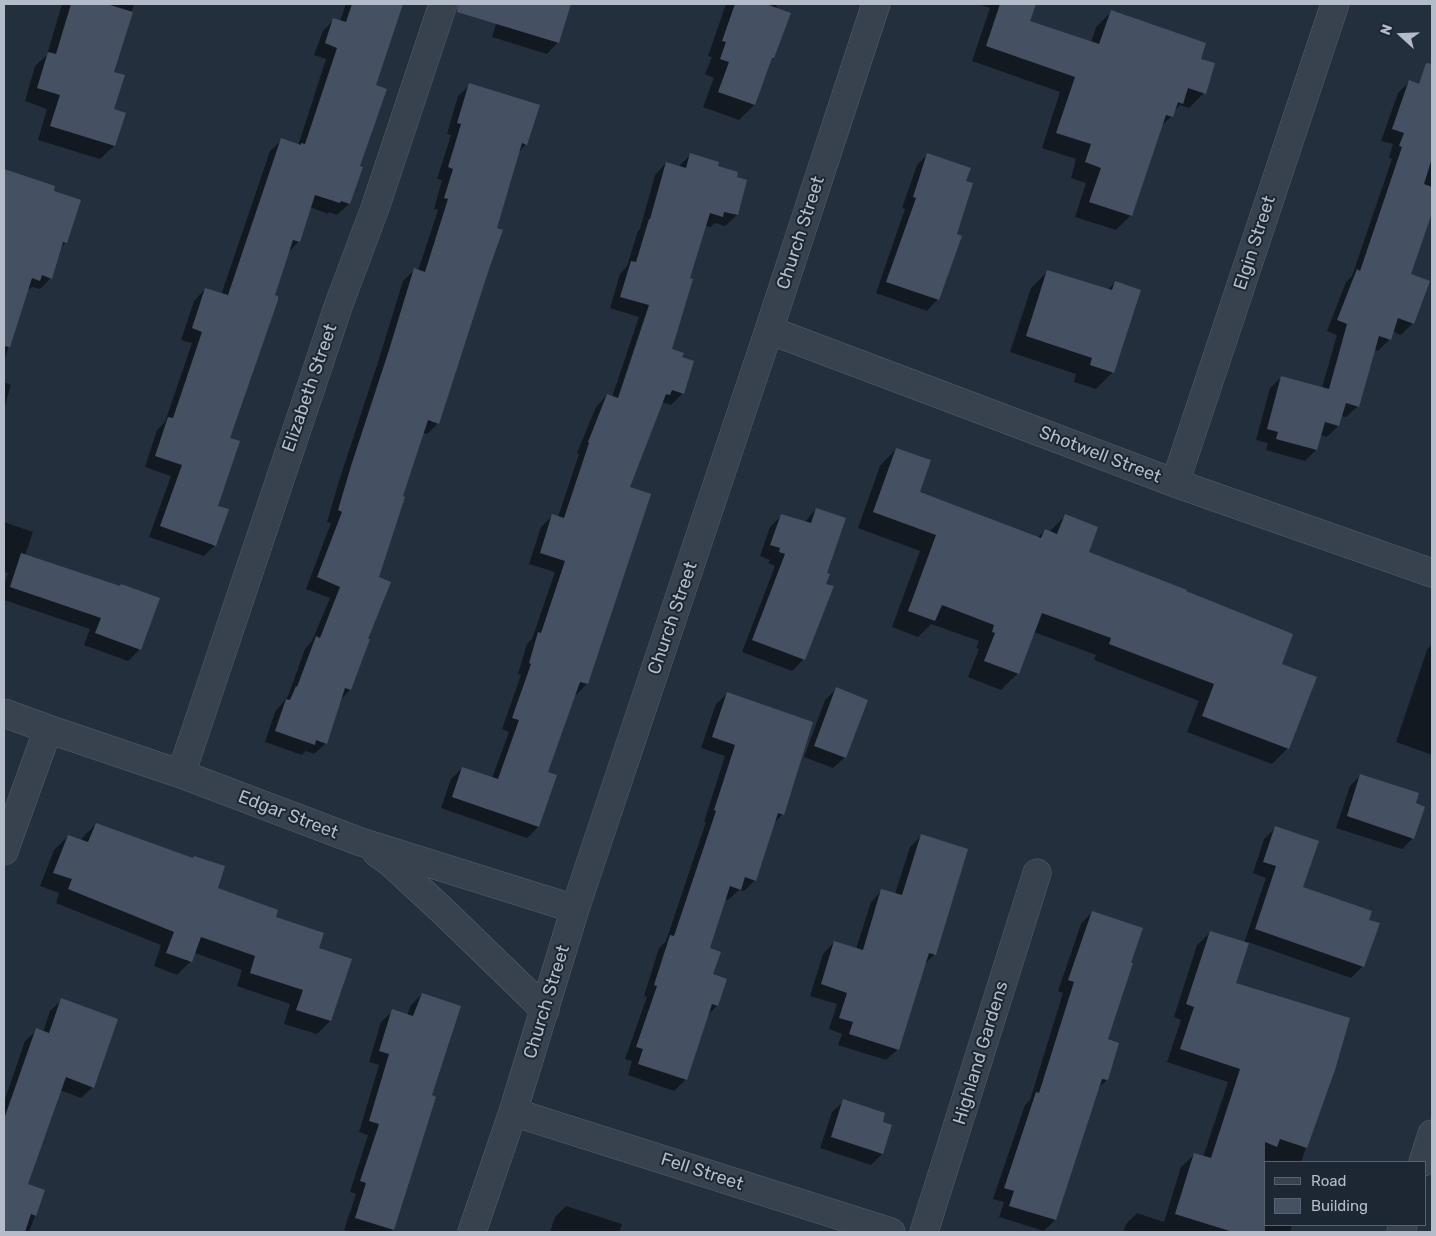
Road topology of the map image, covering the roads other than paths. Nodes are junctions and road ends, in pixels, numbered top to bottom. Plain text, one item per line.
1 (443, 4) edge
2 (876, 4) edge
3 (1335, 4) edge
4 (769, 330) junction
5 (1176, 483) junction
6 (1432, 573) edge
7 (4, 713) edge
8 (48, 729) junction
9 (181, 774) junction
10 (361, 842) junction
11 (4, 851) edge
12 (1038, 873) dead end
13 (575, 909) junction
14 (545, 1010) junction
15 (513, 1112) junction
16 (1432, 1134) edge
17 (1423, 1161) edge
18 (472, 1232) edge
19 (891, 1232) edge
20 (924, 1232) edge

1 - 9 street, Elizabeth Street
2 - 4 street, Church Street
3 - 5 street, Elgin Street
4 - 5 street, Shotwell Street
4 - 13 street, Church Street
5 - 6 street, Shotwell Street
7 - 8 street, Edgar Street
8 - 9 street, Edgar Street
8 - 11 street
9 - 10 street, Edgar Street
10 - 13 street, Edgar Street
10 - 14 street
12 - 20 street, Highland Gardens
13 - 14 street, Church Street
14 - 15 street, Church Street
15 - 18 street, Church Street
15 - 19 street, Fell Street
16 - 17 street

